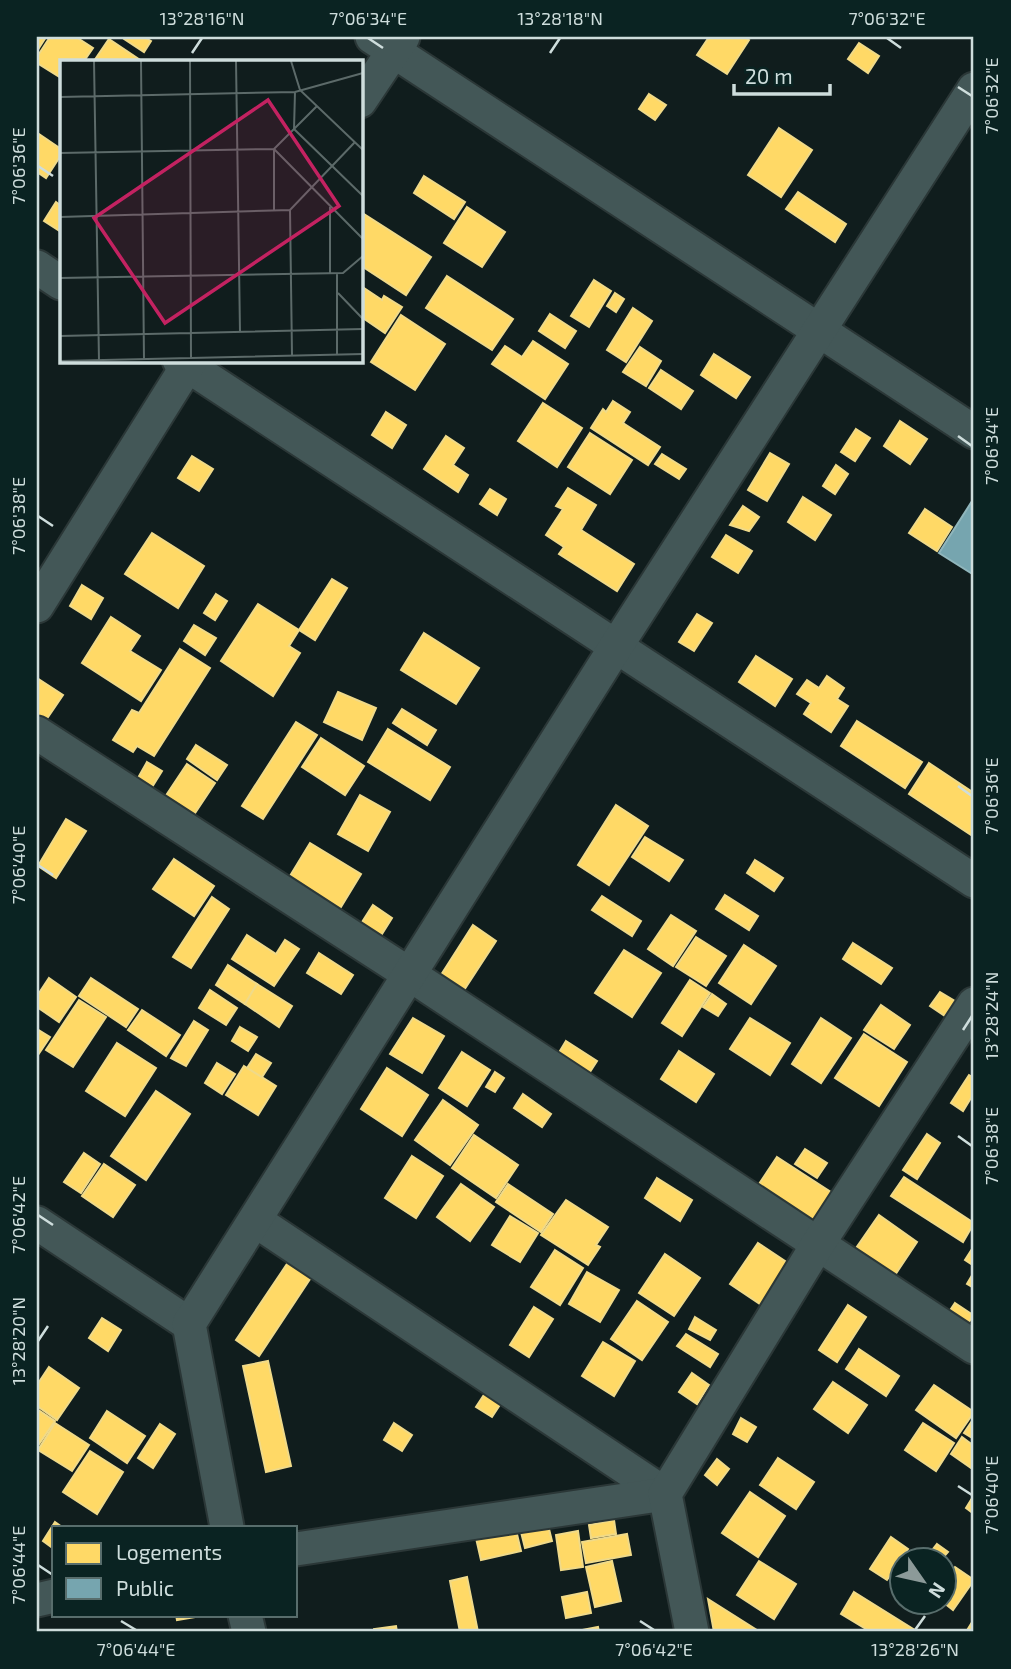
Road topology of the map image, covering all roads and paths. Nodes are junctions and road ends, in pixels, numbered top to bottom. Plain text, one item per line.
1 (389, 41) edge
2 (974, 89) edge
3 (362, 97) edge
4 (37, 267) edge
5 (60, 282) edge
6 (819, 330) junction
7 (186, 362) edge
8 (974, 432) edge
9 (37, 606) edge
10 (615, 648) junction
11 (37, 733) edge
12 (974, 881) edge
13 (409, 974) junction
14 (974, 1003) edge
15 (256, 1221) junction
16 (37, 1223) edge
17 (818, 1244) junction
18 (189, 1324) junction
19 (974, 1347) edge
20 (666, 1494) junction
21 (227, 1526) edge
22 (298, 1549) edge
23 (692, 1632) edge

1 - 3 street
1 - 6 street
2 - 6 street
4 - 5 street
6 - 8 street
6 - 10 street
7 - 9 street
7 - 10 street
10 - 12 street
10 - 13 street
11 - 13 street
13 - 15 street
13 - 17 street
14 - 17 street
15 - 18 street
15 - 20 street
16 - 18 street
17 - 19 street
17 - 20 street
18 - 21 street
20 - 22 street
20 - 23 street

